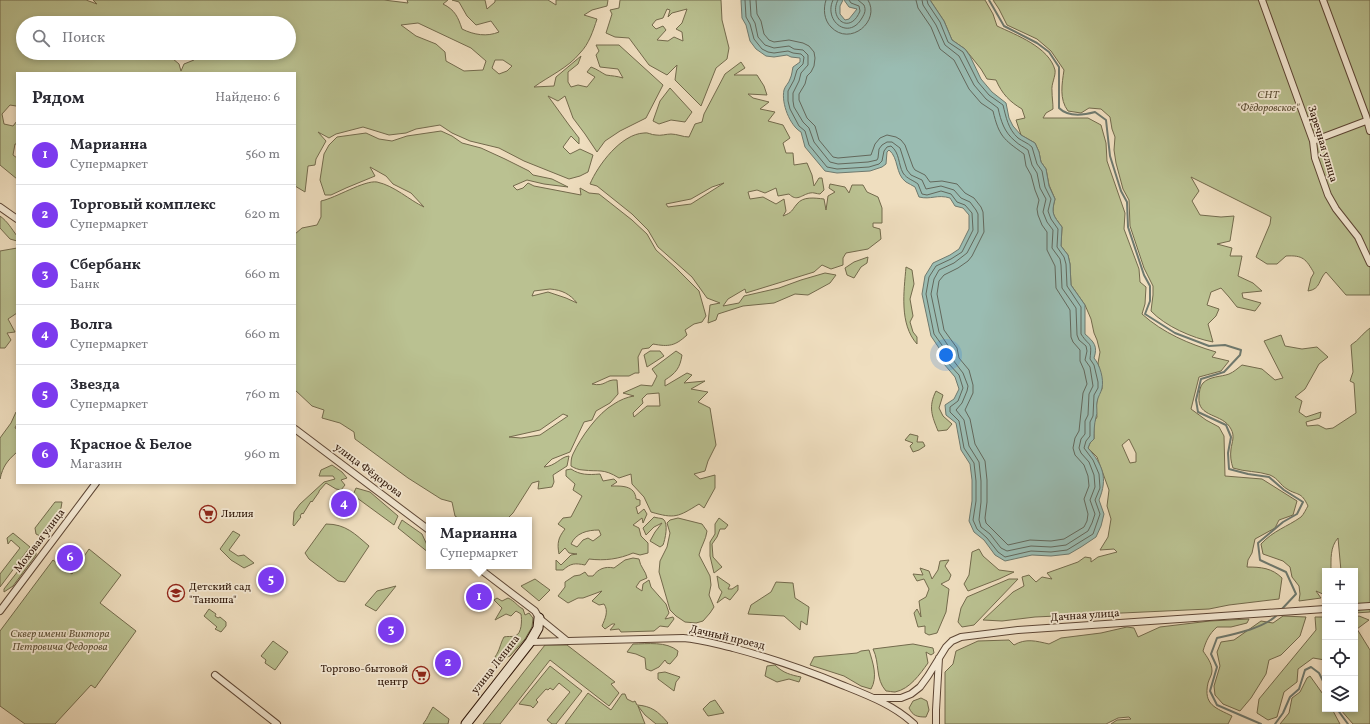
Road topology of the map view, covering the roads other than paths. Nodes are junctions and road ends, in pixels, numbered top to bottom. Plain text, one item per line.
1 (1262, 0) edge
2 (1323, 0) edge
3 (1367, 117) edge
4 (1370, 131) edge
5 (1313, 141) junction
6 (0, 207) edge
7 (16, 219) edge
8 (1370, 263) edge
9 (296, 430) edge
10 (95, 484) edge
11 (426, 528) edge
12 (480, 569) edge
13 (1370, 606) edge
14 (1358, 607) edge
15 (1322, 609) edge
16 (0, 611) edge
17 (538, 618) junction
18 (566, 640) junction
19 (530, 642) junction
20 (939, 656) junction
21 (215, 675) dead end
22 (875, 698) junction
23 (277, 724) edge
24 (466, 724) edge
25 (914, 724) edge
26 (936, 724) edge

1 - 5 street, Заречная улица
2 - 3 street
3 - 4 street
3 - 5 street
5 - 8 street, Заречная улица
6 - 7 street
9 - 11 street, улица Фёдорова
10 - 16 street, Моховая улица
12 - 17 street
13 - 14 street
15 - 20 street, Дачная улица
17 - 18 street
17 - 19 street, улица Ленина
18 - 19 street, Дачный проезд
18 - 22 street, Дачный проезд
19 - 24 street, улица Ленина
20 - 22 street, Дачная улица
20 - 26 street
21 - 23 street
22 - 25 street

